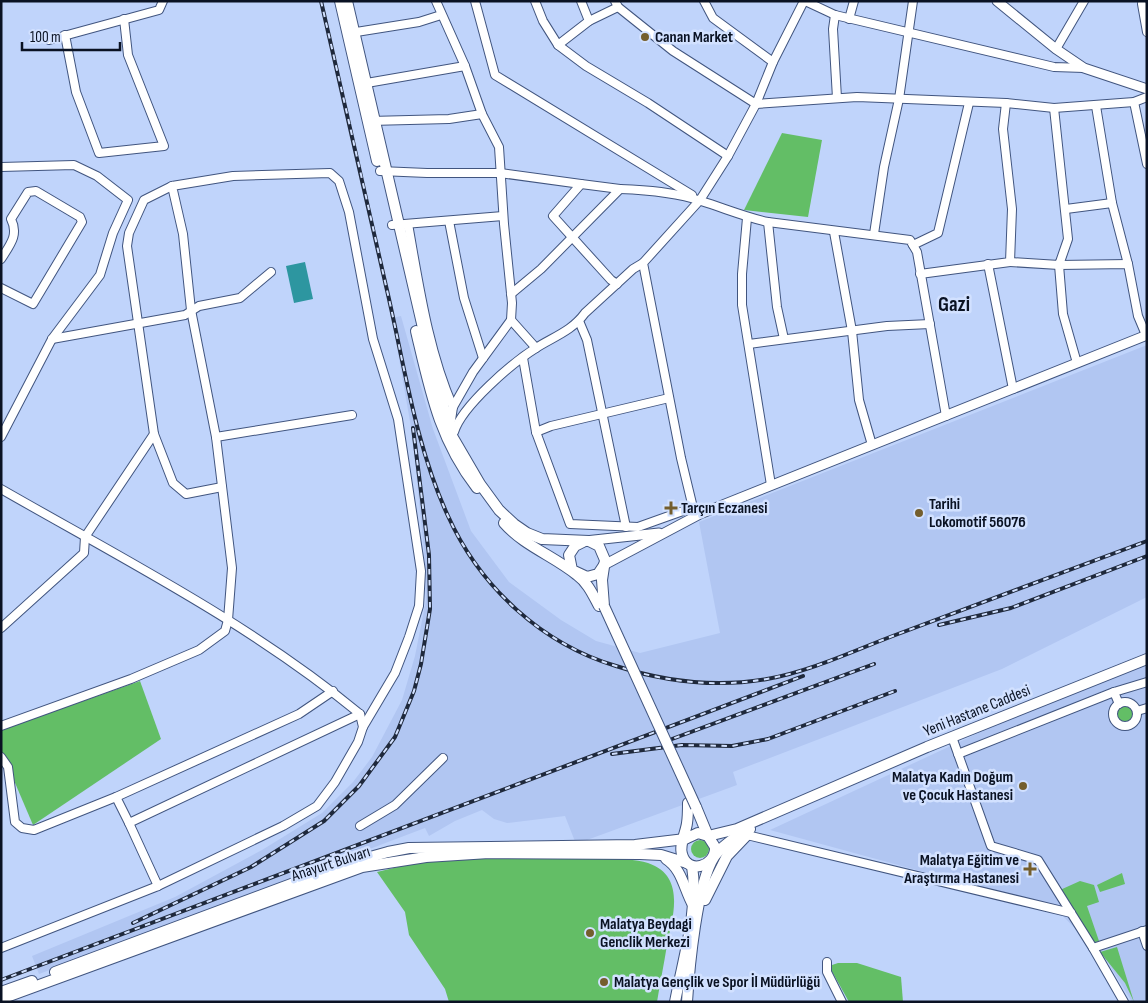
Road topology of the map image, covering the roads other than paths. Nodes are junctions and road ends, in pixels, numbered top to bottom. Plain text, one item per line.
1 (163, 1) edge
2 (340, 1) edge
3 (347, 1) edge
4 (436, 1) edge
5 (475, 1) edge
6 (534, 1) edge
7 (581, 1) edge
8 (704, 1) edge
9 (805, 1) edge
10 (854, 1) edge
11 (914, 1) edge
12 (1084, 1) edge
13 (999, 2) edge
14 (616, 4) edge
15 (1142, 4) dead end
16 (441, 14) junction
17 (835, 15) junction
18 (124, 19) junction
19 (849, 19) junction
20 (589, 21) junction
21 (350, 32) junction
22 (909, 32) junction
23 (1147, 32) edge
24 (65, 36) junction
25 (49, 40) dead end
26 (558, 45) junction
27 (1056, 49) junction
28 (773, 62) junction
29 (466, 66) junction
30 (1084, 68) junction
31 (363, 83) junction
32 (1147, 90) edge
33 (1147, 97) edge
34 (837, 98) junction
35 (899, 99) junction
36 (969, 102) junction
37 (1134, 102) junction
38 (1006, 103) junction
39 (756, 104) junction
40 (1096, 106) junction
41 (1054, 108) junction
42 (482, 114) junction
43 (371, 120) junction
44 (728, 156) junction
45 (1147, 164) edge
46 (1, 167) edge
47 (383, 171) junction
48 (500, 173) junction
49 (581, 184) junction
50 (172, 186) junction
51 (620, 189) junction
52 (700, 200) junction
53 (1112, 203) junction
54 (1066, 209) junction
55 (503, 216) junction
56 (748, 218) junction
57 (448, 221) junction
58 (768, 222) junction
59 (399, 225) junction
60 (834, 232) junction
61 (874, 234) junction
62 (572, 236) junction
63 (913, 245) junction
64 (1, 259) edge
65 (1010, 262) junction
66 (643, 263) junction
67 (988, 264) junction
68 (1128, 264) junction
69 (1059, 265) junction
70 (271, 272) dead end
71 (920, 274) junction
72 (617, 284) junction
73 (1, 288) edge
74 (511, 294) junction
75 (191, 310) junction
76 (511, 320) junction
77 (579, 321) junction
78 (930, 324) junction
79 (138, 325) junction
80 (852, 330) junction
81 (1147, 335) edge
82 (52, 339) junction
83 (784, 339) junction
84 (749, 344) junction
85 (536, 348) junction
86 (483, 358) junction
87 (523, 358) junction
88 (1077, 363) junction
89 (1013, 389) junction
90 (669, 398) junction
91 (453, 407) junction
92 (602, 414) junction
93 (352, 415) dead end
94 (946, 416) junction
95 (536, 432) junction
96 (154, 434) junction
97 (450, 435) junction
98 (1, 437) edge
99 (216, 437) junction
100 (872, 445) junction
101 (772, 485) junction
102 (222, 487) junction
103 (1, 489) edge
104 (694, 512) junction
105 (626, 527) junction
106 (665, 532) junction
107 (85, 537) junction
108 (584, 541) junction
109 (604, 565) junction
110 (576, 574) junction
111 (602, 606) junction
112 (228, 620) junction
113 (1, 628) edge
114 (1147, 659) edge
115 (1147, 682) edge
116 (334, 692) junction
117 (1114, 692) junction
118 (1119, 704) junction
119 (1147, 708) edge
120 (1136, 711) junction
121 (360, 714) junction
122 (1, 726) edge
123 (363, 727) junction
124 (952, 737) junction
125 (958, 754) junction
126 (1, 757) edge
127 (443, 758) dead end
128 (819, 792) junction
129 (116, 797) junction
130 (692, 805) junction
131 (129, 824) junction
132 (758, 824) junction
133 (360, 826) dead end
134 (747, 835) junction
135 (708, 836) junction
136 (685, 840) junction
137 (662, 855) junction
138 (714, 857) junction
139 (690, 865) junction
140 (158, 886) junction
141 (693, 906) junction
142 (1071, 913) junction
143 (698, 919) junction
144 (1144, 931) edge
145 (1147, 946) edge
146 (1, 948) edge
147 (1094, 948) junction
148 (827, 962) dead end
149 (1, 992) edge
150 (1, 999) edge
151 (675, 1002) edge
152 (687, 1002) edge
153 (842, 1002) edge
154 (1124, 1002) edge

1 - 18 street
2 - 21 main road
3 - 21 main road
4 - 16 street
5 - 52 street
6 - 26 street
7 - 20 street
8 - 28 street
9 - 17 street
9 - 28 street
10 - 19 street
11 - 22 street
12 - 27 street
13 - 27 street
14 - 20 street
14 - 39 street
15 - 23 street
16 - 21 street
16 - 29 street
17 - 19 street
17 - 34 street
18 - 24 street
18 - 24 street
19 - 22 street
20 - 26 street
21 - 31 main road
22 - 30 street
22 - 35 street
24 - 25 street
26 - 44 street
27 - 30 street
28 - 39 street
29 - 31 street
29 - 42 street
30 - 32 street
31 - 43 main road
33 - 37 street
34 - 35 street
34 - 39 street
35 - 36 street
35 - 61 street
36 - 38 street
36 - 63 street
37 - 40 street
37 - 45 street
38 - 41 street
38 - 65 street
39 - 44 street
40 - 41 street
40 - 53 street
41 - 54 street
42 - 43 street
42 - 48 street
43 - 47 main road
44 - 52 street
46 - 82 street
47 - 48 street
47 - 59 main road
48 - 49 street
48 - 55 street
49 - 51 street
49 - 62 street
50 - 75 street
50 - 79 street
50 - 123 street
51 - 52 street
51 - 62 street
52 - 56 street
52 - 66 street
53 - 54 street
53 - 68 street
54 - 69 street
55 - 57 street
55 - 74 street
56 - 58 street
56 - 84 street
57 - 59 street
57 - 86 street
58 - 60 street
58 - 83 street
59 - 91 street
59 - 97 main road
60 - 61 street
60 - 80 street
61 - 63 street
62 - 72 street
62 - 74 street
63 - 71 street
64 - 73 street
65 - 67 street
65 - 69 street
66 - 72 street
66 - 90 street
67 - 71 street
67 - 89 street
68 - 69 street
68 - 81 street
69 - 88 street
70 - 75 street
71 - 78 street
72 - 77 street
74 - 76 street
75 - 79 street
75 - 99 street
76 - 85 street
76 - 86 street
77 - 85 street
77 - 92 street
78 - 80 street
78 - 94 street
79 - 82 street
79 - 96 street
80 - 83 street
80 - 100 street
81 - 88 street
82 - 98 street
83 - 84 street
84 - 101 street
85 - 87 street
86 - 91 street
87 - 95 street
87 - 97 street
88 - 89 street
89 - 94 street
90 - 92 street
90 - 104 street
91 - 97 street
92 - 95 street
92 - 105 street
93 - 99 street
94 - 100 street
95 - 105 street
96 - 102 street
96 - 107 street
97 - 108 main road
97 - 110 main road
99 - 102 street
100 - 101 street
101 - 104 street
102 - 112 street
103 - 107 street
104 - 105 street
104 - 106 street
106 - 108 street
106 - 109 street
107 - 112 street
107 - 113 street
108 - 109 main road
108 - 110 main road
109 - 110 main road
109 - 111 main road
110 - 111 main road
111 - 130 main road, bridge
112 - 116 street
112 - 122 street
114 - 124 main road, Yeni Hastane Caddesi
115 - 117 street
116 - 121 street
116 - 129 street
117 - 118 street
117 - 125 street
118 - 120 street
118 - 120 street
119 - 120 street
121 - 123 street
121 - 131 street
123 - 140 street
124 - 125 street
124 - 128 main road, Yeni Hastane Caddesi
125 - 142 street
126 - 129 street
127 - 133 street
128 - 132 main road, Yeni Hastane Caddesi
128 - 135 main road, Yeni Hastane Caddesi
129 - 131 street
130 - 135 main road
130 - 136 main road
131 - 140 street
132 - 134 main road
132 - 138 main road, Yeni Hastane Caddesi
134 - 142 street
134 - 143 main road
135 - 136 main road
135 - 138 main road
136 - 139 main road
136 - 149 main road, Anayurt Bulvarı
137 - 139 main road, Anayurt Bulvarı
137 - 141 main road
137 - 150 main road, Anayurt Bulvarı
138 - 139 main road
138 - 143 main road
139 - 141 main road
140 - 146 street
141 - 151 main road
142 - 147 street
143 - 152 main road
144 - 145 street
144 - 147 street
147 - 154 street
148 - 153 street

